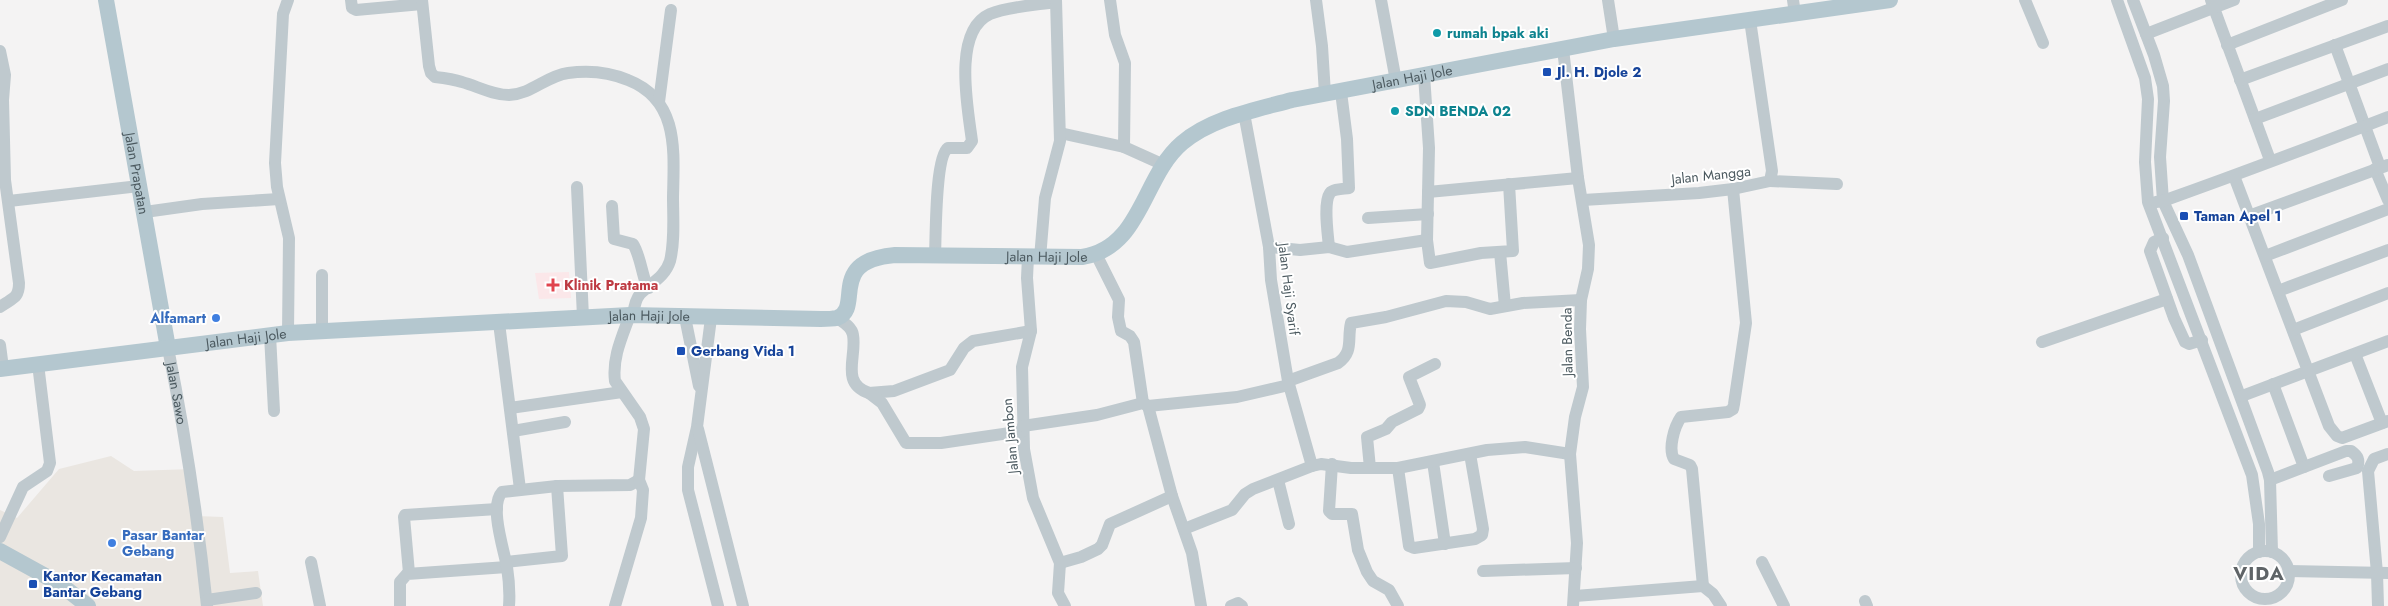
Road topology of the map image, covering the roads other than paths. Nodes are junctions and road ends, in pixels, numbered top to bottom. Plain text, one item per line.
1 (106, 0) edge
2 (288, 0) edge
3 (352, 0) edge
4 (1110, 0) edge
5 (1316, 0) edge
6 (1381, 0) edge
7 (1608, 0) edge
8 (1890, 0) edge
9 (2025, 0) edge
10 (2117, 0) edge
11 (2133, 0) edge
12 (2234, 0) edge
13 (2342, 0) edge
14 (1055, 1) edge
15 (422, 2) edge
16 (2323, 3) edge
17 (2212, 4) edge
18 (1794, 7) edge
19 (671, 10) dead end
20 (1750, 20) junction
21 (2388, 26) edge
22 (2146, 34) junction
23 (1614, 39) junction
24 (2043, 43) dead end
25 (2227, 45) junction
26 (2335, 46) junction
27 (1563, 49) junction
28 (0, 51) edge
29 (2388, 68) edge
30 (1424, 75) junction
31 (2240, 80) junction
32 (1396, 81) junction
33 (2350, 83) junction
34 (1333, 93) junction
35 (659, 102) junction
36 (1244, 114) junction
37 (2388, 117) edge
38 (2255, 120) junction
39 (2366, 126) junction
40 (1060, 133) junction
41 (1124, 147) junction
42 (2270, 160) junction
43 (1164, 165) junction
44 (2381, 167) edge
45 (2234, 176) junction
46 (1578, 178) junction
47 (1770, 181) junction
48 (1509, 184) junction
49 (1837, 184) dead end
50 (139, 186) junction
51 (578, 187) dead end
52 (1733, 189) junction
53 (1428, 192) junction
54 (280, 199) junction
55 (1583, 200) junction
56 (2388, 200) edge
57 (9, 201) junction
58 (2163, 201) junction
59 (2148, 202) junction
60 (612, 206) dead end
61 (2388, 209) edge
62 (145, 212) junction
63 (1428, 214) junction
64 (2249, 216) junction
65 (1368, 218) dead end
66 (2163, 238) junction
67 (1427, 240) junction
68 (1269, 247) junction
69 (1329, 247) junction
70 (2388, 250) edge
71 (1500, 252) junction
72 (1096, 254) junction
73 (935, 255) junction
74 (2265, 256) junction
75 (1034, 257) junction
76 (322, 275) dead end
77 (649, 288) junction
78 (2278, 290) junction
79 (2388, 293) edge
80 (1581, 300) junction
81 (2166, 300) junction
82 (0, 306) edge
83 (1505, 306) junction
84 (632, 315) junction
85 (583, 317) junction
86 (685, 317) junction
87 (710, 318) junction
88 (837, 318) junction
89 (499, 322) junction
90 (2293, 330) junction
91 (322, 331) junction
92 (1031, 331) junction
93 (288, 333) junction
94 (270, 335) junction
95 (2202, 340) junction
96 (2388, 341) edge
97 (2042, 342) dead end
98 (0, 345) edge
99 (168, 348) junction
100 (2355, 354) junction
101 (38, 364) junction
102 (1435, 364) dead end
103 (2, 368) edge
104 (2308, 372) junction
105 (1288, 383) junction
106 (2273, 384) junction
107 (700, 391) junction
108 (622, 392) junction
109 (869, 393) junction
110 (2242, 396) junction
111 (1145, 405) junction
112 (510, 408) junction
113 (274, 411) dead end
114 (565, 422) dead end
115 (2385, 422) edge
116 (697, 427) junction
117 (1023, 429) junction
118 (512, 430) junction
119 (1470, 454) junction
120 (1570, 454) junction
121 (2388, 454) edge
122 (1433, 462) junction
123 (1332, 464) junction
124 (1312, 466) junction
125 (1370, 468) junction
126 (1398, 468) junction
127 (2304, 468) junction
128 (2329, 476) dead end
129 (639, 480) junction
130 (1278, 480) junction
131 (2270, 481) junction
132 (557, 486) junction
133 (2254, 486) junction
134 (520, 489) junction
135 (1172, 496) junction
136 (497, 509) junction
137 (1289, 524) dead end
138 (1184, 529) junction
139 (0, 537) edge
140 (1445, 544) junction
141 (0, 552) edge
142 (2259, 552) junction
143 (2272, 552) junction
144 (311, 562) dead end
145 (1762, 562) dead end
146 (1060, 563) junction
147 (506, 564) junction
148 (1576, 568) junction
149 (1483, 571) dead end
150 (2289, 571) junction
151 (409, 573) junction
152 (2382, 573) edge
153 (1703, 586) junction
154 (256, 593) dead end
155 (1574, 601) edge
156 (2258, 602) edge
157 (2271, 602) edge
158 (207, 603) edge
159 (88, 606) edge
160 (320, 606) edge
161 (400, 606) edge
162 (509, 606) edge
163 (615, 606) edge
164 (718, 606) edge
165 (744, 606) edge
166 (1065, 606) edge
167 (1201, 606) edge
168 (1231, 606) edge
169 (1242, 606) edge
170 (1398, 606) edge
171 (1721, 606) edge
172 (1784, 606) edge
173 (2378, 606) edge

1 - 50 main road, Jalan Prapatan
2 - 54 street
3 - 15 street
4 - 41 street
5 - 34 street
6 - 32 street
7 - 23 street
8 - 18 main road, Jalan Haji Jole
9 - 24 street
10 - 59 street
11 - 22 street
12 - 17 street
13 - 16 street
14 - 40 street, Jalan Jambon
14 - 73 street
15 - 35 street
16 - 25 street
17 - 22 street
17 - 25 street
18 - 20 main road, Jalan Haji Jole
19 - 35 street
20 - 23 main road, Jalan Haji Jole
20 - 47 street, Jalan Mangga
21 - 26 street
22 - 58 street
23 - 27 main road, Jalan Haji Jole
25 - 31 street
26 - 31 street
26 - 33 street
27 - 30 main road, Jalan Haji Jole
27 - 46 street, Jalan Benda
28 - 57 street
29 - 33 street
30 - 32 main road, Jalan Haji Jole
30 - 53 street
31 - 38 street
32 - 34 main road, Jalan Haji Jole
33 - 38 street
33 - 39 street
34 - 36 main road, Jalan Haji Jole
34 - 69 street
35 - 77 street
36 - 43 main road, Jalan Haji Jole
36 - 68 street, Jalan Haji Syarif
37 - 39 street
38 - 42 street
39 - 42 street
39 - 44 street
40 - 41 street
40 - 75 street, Jalan Jambon
41 - 43 street
42 - 45 street
43 - 72 main road, Jalan Haji Jole
44 - 56 street
44 - 64 street
45 - 58 street
45 - 64 street
46 - 48 street
46 - 55 street, Jalan Benda
47 - 49 street
47 - 52 street, Jalan Mangga
48 - 53 street
48 - 71 street
50 - 57 street
50 - 62 main road, Jalan Prapatan
51 - 85 street
52 - 55 street, Jalan Mangga
52 - 153 street
53 - 63 street
54 - 62 street
54 - 93 street
55 - 80 street, Jalan Benda
57 - 82 street
58 - 59 street
58 - 110 street
59 - 66 street
60 - 77 street
61 - 74 street
62 - 99 main road, Jalan Prapatan
63 - 65 street
63 - 67 street
64 - 74 street
66 - 81 street
66 - 95 street
67 - 69 street
67 - 71 street
68 - 69 street
68 - 105 street, Jalan Haji Syarif
70 - 78 street
71 - 83 street
72 - 75 main road, Jalan Haji Jole
72 - 111 street
73 - 75 main road, Jalan Haji Jole
73 - 88 main road, Jalan Haji Jole
74 - 78 street
75 - 92 street, Jalan Jambon
76 - 91 street
77 - 84 street
78 - 90 street
79 - 90 street
80 - 83 street
80 - 120 street, Jalan Benda
81 - 95 street
81 - 97 street
83 - 105 street
84 - 85 main road, Jalan Haji Jole
84 - 86 main road, Jalan Haji Jole
84 - 108 street
85 - 89 main road, Jalan Haji Jole
86 - 87 main road, Jalan Haji Jole
86 - 107 street
87 - 88 main road, Jalan Haji Jole
87 - 107 street
88 - 109 street
89 - 91 main road, Jalan Haji Jole
89 - 112 street
90 - 104 street
91 - 93 main road, Jalan Haji Jole
92 - 109 street
92 - 117 street, Jalan Jambon
93 - 94 main road, Jalan Haji Jole
94 - 99 main road, Jalan Haji Jole
94 - 113 street
95 - 133 street
96 - 100 street
98 - 103 street
99 - 101 main road, Jalan Sawo
99 - 158 street, Jalan Sawo
100 - 104 street
100 - 115 street
101 - 103 main road, Jalan Sawo
101 - 139 street
102 - 125 street
104 - 106 street
104 - 115 street
105 - 111 street
105 - 124 street, Jalan Haji Syarif
106 - 110 street
106 - 127 street
107 - 116 street
108 - 112 street
108 - 129 street
109 - 117 street
110 - 131 street
111 - 117 street
111 - 135 street
112 - 118 street
114 - 118 street
116 - 164 street
116 - 165 street
117 - 146 street, Jalan Jambon
118 - 134 street
119 - 120 street
119 - 122 street
119 - 140 street
120 - 148 street, Jalan Benda
121 - 152 street
122 - 126 street
122 - 140 street
123 - 124 street
123 - 125 street
123 - 170 street
124 - 130 street
125 - 126 street
126 - 140 street
127 - 128 street
127 - 131 street
129 - 132 street
129 - 163 street
130 - 137 street
130 - 138 street
131 - 133 street
131 - 143 street
132 - 134 street
132 - 147 street
133 - 142 street
134 - 136 street
135 - 138 street
135 - 146 street
136 - 147 street
136 - 151 street
138 - 167 street
141 - 159 main road
142 - 143 street
142 - 156 street
143 - 150 street
144 - 160 street
145 - 172 street
146 - 166 street, Jalan Jambon
147 - 151 street
147 - 162 street
148 - 149 street
148 - 155 street, Jalan Benda
150 - 152 street
150 - 157 street
151 - 161 street
152 - 173 street
153 - 155 street
153 - 171 street
154 - 158 street
156 - 157 street
168 - 169 street

